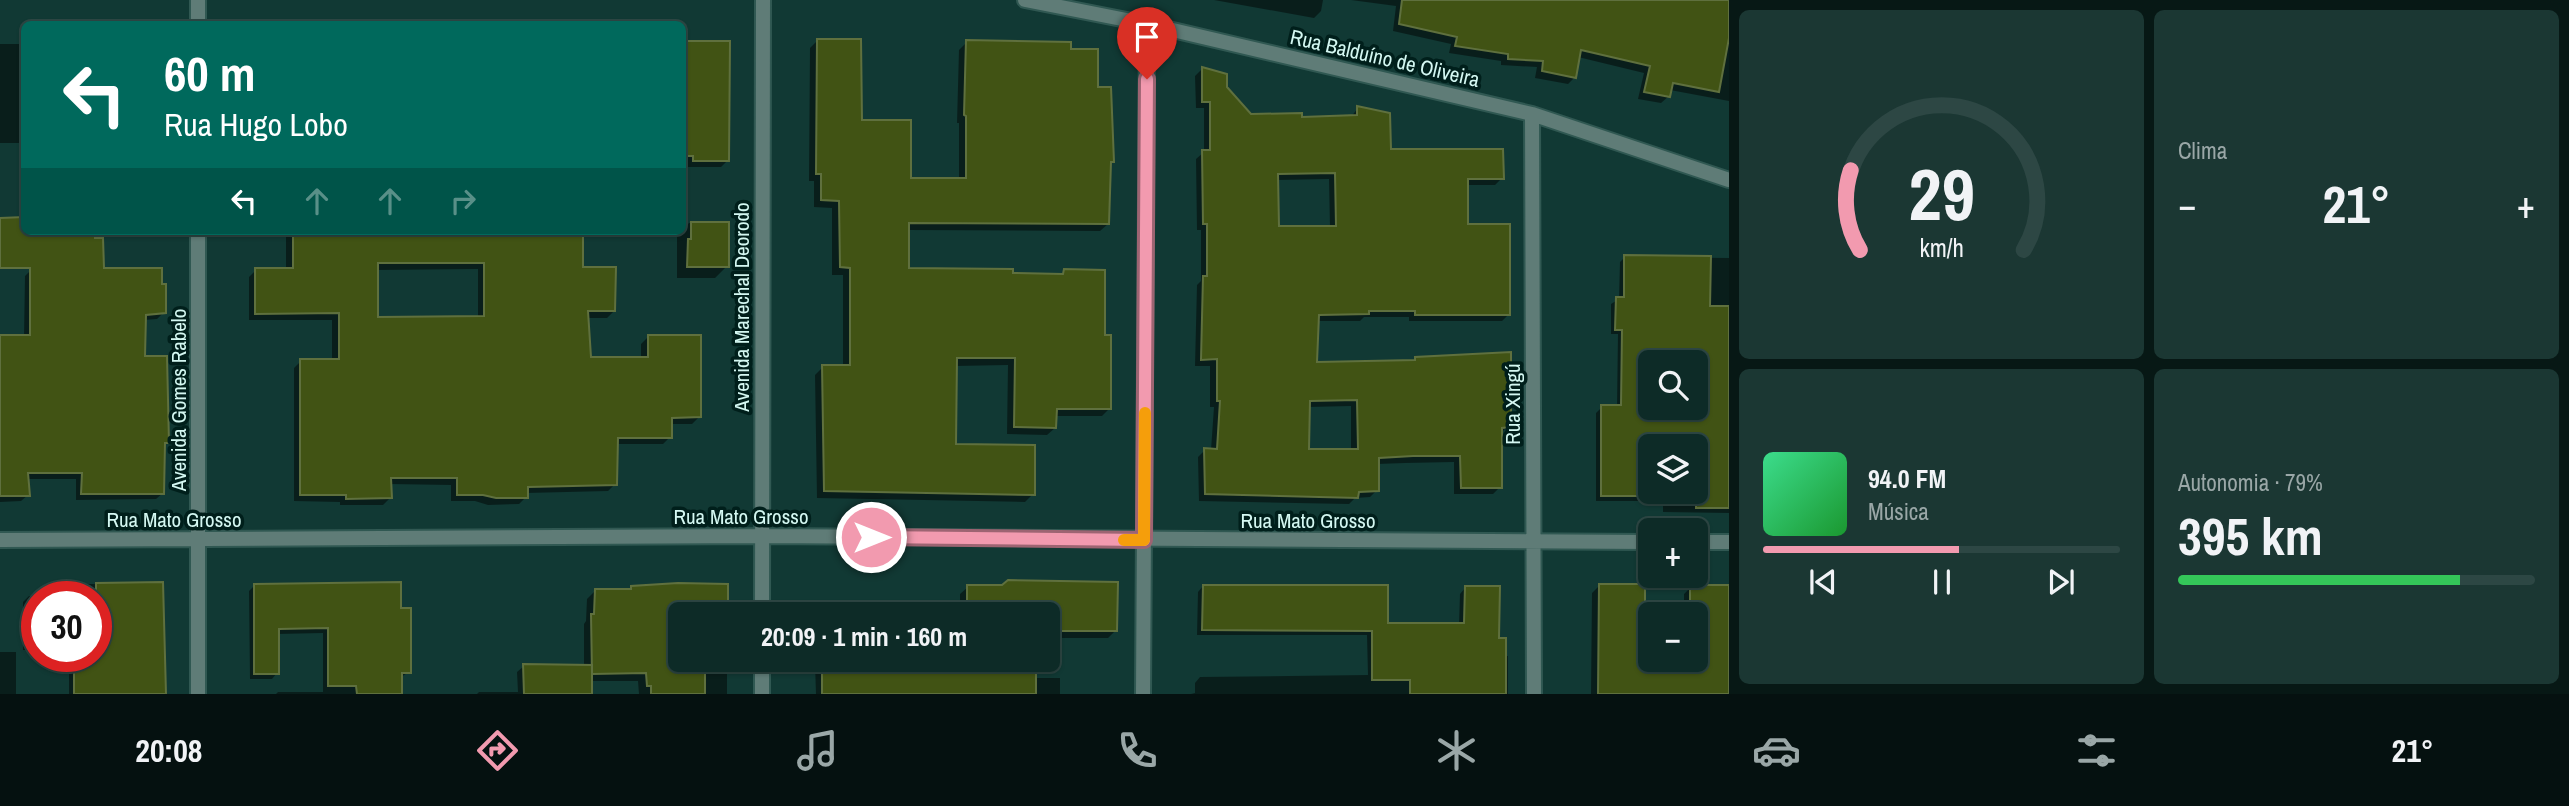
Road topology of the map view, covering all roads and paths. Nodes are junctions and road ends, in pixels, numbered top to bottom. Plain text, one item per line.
1 (198, 0) edge
2 (763, 0) edge
3 (1025, 0) edge
4 (198, 21) edge
5 (1147, 24) junction
6 (1532, 114) junction
7 (1729, 180) edge
8 (198, 235) edge
9 (762, 536) junction
10 (0, 540) edge
11 (199, 540) junction
12 (1144, 540) junction
13 (1638, 542) edge
14 (1708, 542) edge
15 (1729, 542) edge
16 (1533, 543) junction
17 (762, 602) edge
18 (762, 672) edge
19 (198, 694) edge
20 (762, 694) edge
21 (1143, 694) edge
22 (1534, 694) edge

1 - 4 street
2 - 9 street, Avenida Marechal Deorodo
3 - 5 street, Rua Balduíno de Oliveira
5 - 6 street, Rua Balduíno de Oliveira
5 - 12 street
6 - 7 street, Rua Balduíno de Oliveira
6 - 16 street, Rua Xingú
8 - 11 street, Avenida Gomes Rabelo
9 - 11 street, Rua Mato Grosso
9 - 12 street, Rua Mato Grosso
9 - 17 street, Avenida Marechal Deorodo
10 - 11 street, Rua Mato Grosso
11 - 19 street, Avenida Gomes Rabelo
12 - 16 street, Rua Mato Grosso
12 - 21 street
13 - 16 street, Rua Mato Grosso
14 - 15 street
16 - 22 street, Rua Xingú
18 - 20 street

